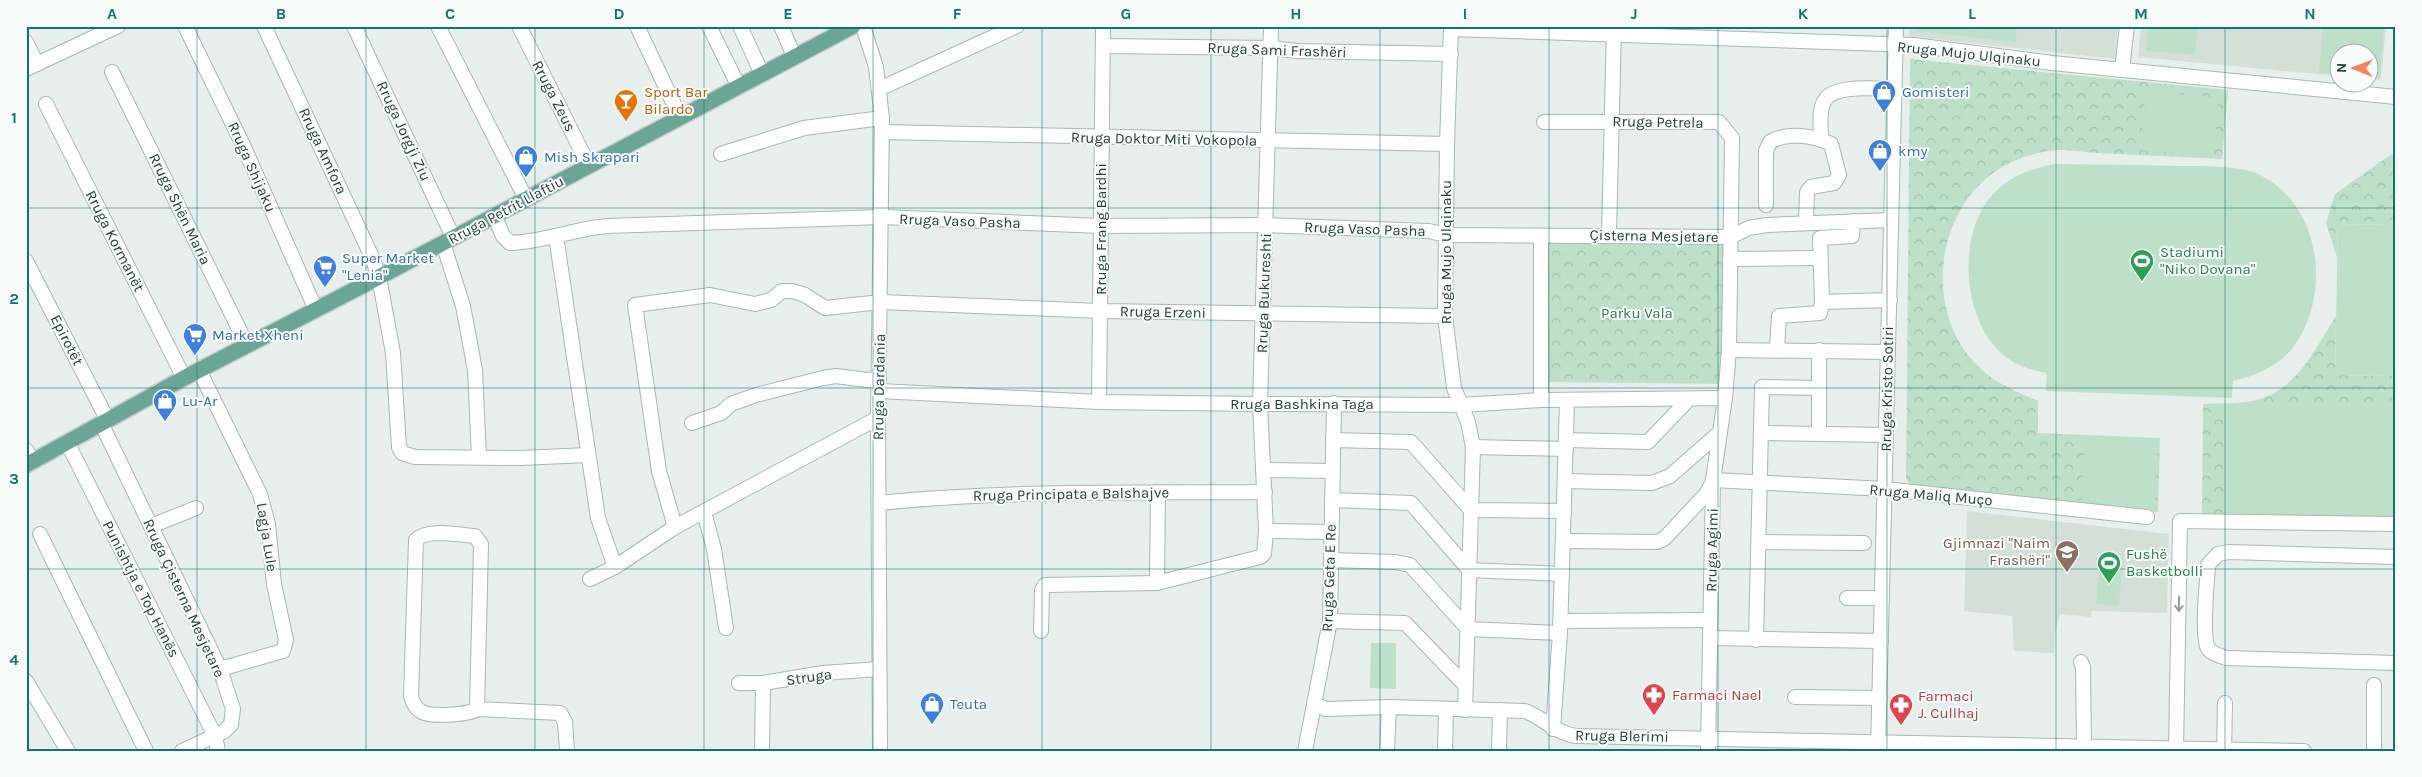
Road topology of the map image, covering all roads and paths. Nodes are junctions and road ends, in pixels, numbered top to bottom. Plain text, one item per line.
1 (118, 26) edge
2 (185, 26) edge
3 (264, 26) edge
4 (354, 26) edge
5 (438, 26) edge
6 (519, 26) edge
7 (637, 26) edge
8 (709, 26) edge
9 (740, 26) edge
10 (780, 26) edge
11 (853, 26) edge
12 (863, 26) edge
13 (1017, 26) edge
14 (1103, 26) edge
15 (1271, 26) edge
16 (1896, 26) edge
17 (2127, 26) edge
18 (1451, 28) edge
19 (103, 30) edge
20 (1614, 30) edge
21 (1744, 32) edge
22 (26, 42) edge
23 (1895, 45) junction
24 (1104, 46) junction
25 (1271, 48) junction
26 (1451, 54) junction
27 (794, 56) junction
28 (32, 66) edge
29 (2122, 70) junction
30 (112, 72) dead end
31 (762, 74) junction
32 (739, 87) junction
33 (879, 88) junction
34 (1895, 88) junction
35 (2396, 97) edge
36 (46, 104) dead end
37 (680, 117) junction
38 (882, 118) junction
39 (1612, 121) junction
40 (1544, 122) dead end
41 (882, 132) junction
42 (1101, 138) junction
43 (1821, 138) junction
44 (1267, 141) junction
45 (1446, 144) junction
46 (720, 154) dead end
47 (589, 166) junction
48 (526, 199) junction
49 (1766, 205) dead end
50 (494, 215) junction
51 (882, 217) junction
52 (1891, 220) junction
53 (1853, 221) junction
54 (1806, 222) junction
55 (1266, 225) junction
56 (1102, 226) junction
57 (1445, 234) junction
58 (1609, 234) junction
59 (556, 236) junction
60 (1541, 236) junction
61 (1730, 236) junction
62 (448, 240) junction
63 (1820, 258) junction
64 (1730, 259) junction
65 (26, 260) edge
66 (379, 278) junction
67 (1890, 300) junction
68 (881, 302) junction
69 (1822, 302) junction
70 (316, 310) junction
71 (1100, 311) junction
72 (1264, 313) junction
73 (1444, 316) junction
74 (247, 345) junction
75 (1777, 349) junction
76 (1729, 350) junction
77 (1819, 350) junction
78 (1888, 352) junction
79 (199, 370) junction
80 (184, 378) junction
81 (879, 385) junction
82 (1819, 388) junction
83 (1725, 398) junction
84 (1541, 400) junction
85 (1688, 400) junction
86 (1567, 401) junction
87 (1099, 402) junction
88 (1260, 404) junction
89 (1334, 404) junction
90 (1461, 405) junction
91 (878, 418) junction
92 (104, 421) junction
93 (692, 423) dead end
94 (1719, 433) junction
95 (1761, 434) junction
96 (1819, 434) junction
97 (1886, 435) junction
98 (1333, 440) junction
99 (67, 442) junction
100 (1566, 444) junction
101 (1473, 447) junction
102 (588, 455) junction
103 (479, 457) junction
104 (28, 459) edge
105 (1263, 470) junction
106 (1333, 471) junction
107 (1713, 480) junction
108 (1565, 481) junction
109 (1759, 482) junction
110 (1885, 489) junction
111 (1158, 492) junction
112 (1264, 492) junction
113 (1332, 500) junction
114 (879, 503) junction
115 (196, 508) dead end
116 (1471, 510) junction
117 (1564, 511) junction
118 (704, 512) junction
119 (2148, 517) dead end
120 (2396, 524) edge
121 (151, 526) junction
122 (675, 527) junction
123 (1266, 530) junction
124 (1331, 532) junction
125 (40, 534) dead end
126 (1563, 541) junction
127 (1758, 542) junction
128 (1864, 543) dead end
129 (2396, 557) edge
130 (1332, 560) junction
131 (615, 566) junction
132 (1469, 570) junction
133 (1562, 574) junction
134 (590, 579) dead end
135 (1157, 584) junction
136 (1847, 598) dead end
137 (1882, 598) junction
138 (1710, 620) junction
139 (1330, 621) junction
140 (1560, 627) junction
141 (726, 628) dead end
142 (1468, 629) junction
143 (1041, 631) dead end
144 (1710, 638) junction
145 (1756, 640) junction
146 (1881, 641) junction
147 (2081, 662) dead end
148 (2396, 663) edge
149 (220, 669) junction
150 (879, 669) junction
151 (26, 681) edge
152 (739, 683) dead end
153 (763, 683) junction
154 (1466, 685) junction
155 (2374, 685) dead end
156 (1795, 697) dead end
157 (1880, 698) junction
158 (2225, 703) dead end
159 (1314, 704) junction
160 (1389, 707) junction
161 (477, 709) junction
162 (1446, 710) junction
163 (1465, 710) junction
164 (1500, 710) junction
165 (1553, 729) junction
166 (215, 736) junction
167 (1708, 744) edge
168 (1879, 746) edge
169 (2084, 746) junction
170 (1945, 747) edge
171 (2176, 749) edge
172 (2224, 750) edge
173 (68, 751) edge
174 (146, 751) edge
175 (182, 751) edge
176 (218, 751) edge
177 (566, 751) edge
178 (762, 751) edge
179 (880, 751) edge
180 (1304, 751) edge
181 (1387, 751) edge
182 (1445, 751) edge
183 (1499, 751) edge
184 (2304, 751) edge
185 (2374, 751) edge

1 - 19 street
2 - 70 street, Rruga Shijaku
3 - 66 street, Rruga Amfora
4 - 62 street, Rruga Jorgji Ziu
5 - 48 street
6 - 47 street, Rruga Zeus
7 - 37 street
8 - 32 street
9 - 31 street
10 - 27 street
11 - 27 main road, Rruga Petrit Llaftiu
12 - 33 street, Rruga Dardania
13 - 33 street
14 - 24 street, Rruga Frang Bardhi
15 - 25 street, Rruga Bukureshti
16 - 23 street, Rruga Kristo Sotiri
17 - 29 street
18 - 20 street, Rruga Mujo Ulqinaku
18 - 26 street, Rruga Mujo Ulqinaku
19 - 28 street
20 - 21 street, Rruga Mujo Ulqinaku
20 - 39 street
21 - 23 street, Rruga Mujo Ulqinaku
22 - 28 street
23 - 29 street, Rruga Mujo Ulqinaku
23 - 34 street, Rruga Kristo Sotiri
24 - 25 street, Rruga Sami Frashëri
24 - 42 street, Rruga Frang Bardhi
25 - 26 street, Rruga Sami Frashëri
25 - 44 street, Rruga Bukureshti
26 - 45 street, Rruga Mujo Ulqinaku
27 - 31 main road, Rruga Petrit Llaftiu
29 - 35 street, Rruga Mujo Ulqinaku
30 - 74 street, Rruga Shën Maria
31 - 32 main road, Rruga Petrit Llaftiu
32 - 37 main road, Rruga Petrit Llaftiu
33 - 38 street, Rruga Dardania
34 - 43 street
34 - 52 street, Rruga Kristo Sotiri
36 - 80 street, Rruga Kormanët
37 - 47 main road, Rruga Petrit Llaftiu
38 - 41 street, Rruga Dardania
38 - 46 street
39 - 40 street, Rruga Petrela
39 - 58 street
39 - 61 street, Rruga Petrela
41 - 42 street, Rruga Doktor Miti Vokopola
41 - 51 street, Rruga Dardania
42 - 44 street, Rruga Doktor Miti Vokopola
42 - 56 street, Rruga Frang Bardhi
43 - 49 street
43 - 54 street
44 - 45 street, Rruga Doktor Miti Vokopola
44 - 55 street, Rruga Bukureshti
45 - 57 street, Rruga Mujo Ulqinaku
47 - 48 main road, Rruga Petrit Llaftiu
48 - 50 main road, Rruga Petrit Llaftiu
50 - 59 street, Rruga Vaso Pasha
50 - 62 main road, Rruga Petrit Llaftiu
51 - 56 street, Rruga Vaso Pasha
51 - 59 street, Rruga Vaso Pasha
51 - 68 street, Rruga Dardania
52 - 53 street, Çisterna Mesjetare
52 - 67 street, Rruga Kristo Sotiri
53 - 54 street, Çisterna Mesjetare
53 - 63 street
54 - 61 street, Çisterna Mesjetare
55 - 56 street, Rruga Vaso Pasha
55 - 57 street, Rruga Vaso Pasha
55 - 72 street, Rruga Bukureshti
56 - 71 street, Rruga Frang Bardhi
57 - 60 street, Çisterna Mesjetare
57 - 73 street, Rruga Mujo Ulqinaku
58 - 60 street, Çisterna Mesjetare
58 - 61 street, Çisterna Mesjetare
59 - 102 street
60 - 84 street
61 - 64 street, Rruga Petrela
62 - 66 main road, Rruga Petrit Llaftiu
62 - 103 street, Rruga Jorgji Ziu
63 - 64 street
63 - 69 street
64 - 76 street, Rruga Petrela
65 - 92 street, Epirotët
66 - 70 main road, Rruga Petrit Llaftiu
66 - 103 street, Rruga Amfora
67 - 69 street
67 - 78 street, Rruga Kristo Sotiri
68 - 71 street, Rruga Erzeni
68 - 81 street, Rruga Dardania
68 - 122 street, Rruga Erzeni
69 - 75 street
70 - 74 main road, Rruga Petrit Llaftiu
71 - 72 street, Rruga Erzeni
71 - 87 street, Rruga Frang Bardhi
72 - 73 street, Rruga Erzeni
72 - 88 street, Rruga Bukureshti
73 - 90 street, Rruga Mujo Ulqinaku
74 - 79 main road, Rruga Petrit Llaftiu
75 - 76 street
75 - 77 street
76 - 83 street, Rruga Agimi
77 - 78 street
77 - 82 street
78 - 97 street, Rruga Kristo Sotiri
79 - 80 main road, Rruga Petrit Llaftiu
79 - 149 street, Lagja Lule
80 - 92 main road, Rruga Petrit Llaftiu
81 - 87 street, Rruga Bashkina Taga
81 - 91 street, Rruga Dardania
81 - 93 street, Rruga Bashkina Taga
82 - 95 street
82 - 96 street
83 - 85 street, Rruga Bashkina Taga
83 - 94 street, Rruga Agimi
84 - 86 street, Rruga Bashkina Taga
84 - 90 street, Rruga Bashkina Taga
85 - 86 street, Rruga Bashkina Taga
85 - 100 street
86 - 100 street
87 - 88 street, Rruga Bashkina Taga
88 - 89 street, Rruga Bashkina Taga
88 - 105 street, Rruga Bukureshti
89 - 90 street, Rruga Bashkina Taga
89 - 98 street, Rruga Geta E Re
90 - 101 street, Rruga Mujo Ulqinaku
91 - 114 street, Rruga Dardania
91 - 118 street
92 - 99 main road, Rruga Petrit Llaftiu
92 - 121 street, Rruga Çisterna Mesjetare
94 - 107 street, Rruga Agimi
94 - 108 street
95 - 96 street
95 - 109 street
96 - 97 street
97 - 110 street, Rruga Kristo Sotiri
98 - 106 street, Rruga Geta E Re
98 - 116 street
99 - 104 main road, Rruga Petrit Llaftiu
99 - 166 street, Punishtja e Top Hanës
100 - 101 street
100 - 108 street
101 - 116 street, Rruga Mujo Ulqinaku
102 - 103 street
102 - 131 street
105 - 106 street
105 - 112 street, Rruga Bukureshti
106 - 113 street, Rruga Geta E Re
107 - 109 street, Rruga Maliq Muço
107 - 126 street
107 - 138 street, Rruga Agimi
108 - 117 street
109 - 110 street, Rruga Maliq Muço
109 - 127 street
110 - 119 street, Rruga Maliq Muço
110 - 137 street, Rruga Kristo Sotiri
111 - 112 street, Rruga Principata e Balshajve
111 - 114 street, Rruga Principata e Balshajve
111 - 135 street
112 - 123 street, Rruga Bukureshti
113 - 124 street, Rruga Geta E Re
113 - 132 street
114 - 150 street, Rruga Dardania
115 - 121 street
116 - 117 street
116 - 132 street, Rruga Mujo Ulqinaku
117 - 126 street
118 - 122 street
118 - 141 street
120 -> 171 street
121 - 149 street, Rruga Çisterna Mesjetare
122 - 131 street
123 - 124 street
123 - 135 street, Rruga Bukureshti
124 - 130 street, Rruga Geta E Re
125 - 174 street
126 - 133 street
127 - 128 street
127 - 145 street
129 - 148 street
130 - 139 street, Rruga Geta E Re
130 - 142 street
131 - 134 street
132 - 133 street
132 - 142 street, Rruga Mujo Ulqinaku
133 - 140 street
135 - 143 street
136 - 137 street
137 - 146 street, Rruga Kristo Sotiri
138 - 140 street
138 - 144 street, Rruga Agimi
139 - 154 street
139 - 159 street, Rruga Geta E Re
140 - 142 street
140 - 165 street
142 - 154 street, Rruga Mujo Ulqinaku
144 - 145 street
144 - 167 street, Rruga Agimi
145 - 146 street
146 - 157 street, Rruga Kristo Sotiri
147 - 169 street
149 - 166 street, Rruga Çisterna Mesjetare
150 - 153 street, Struga
150 - 179 street, Rruga Dardania
151 - 173 street
152 - 153 street, Struga
153 - 178 street
154 - 163 street, Rruga Mujo Ulqinaku
155 - 185 street
156 - 157 street
157 - 168 street, Rruga Kristo Sotiri
158 - 172 street
159 - 160 street, Rruga Blerimi
159 - 180 street, Rruga Geta E Re
160 - 162 street, Rruga Blerimi
160 - 181 street
161 - 161 street
161 - 177 street
162 - 163 street, Rruga Blerimi
162 - 182 street
163 - 164 street, Rruga Blerimi
164 - 165 street, Rruga Blerimi
164 - 183 street
165 - 167 street, Rruga Blerimi
166 - 175 street, Rruga Çisterna Mesjetare
166 - 176 street, Punishtja e Top Hanës
167 - 168 street, Rruga Blerimi
168 - 170 street, Rruga Blerimi
169 - 170 street, Rruga Blerimi
169 - 171 street, Rruga Blerimi
171 - 172 street, Rruga Blerimi
172 - 184 street, Rruga Blerimi

